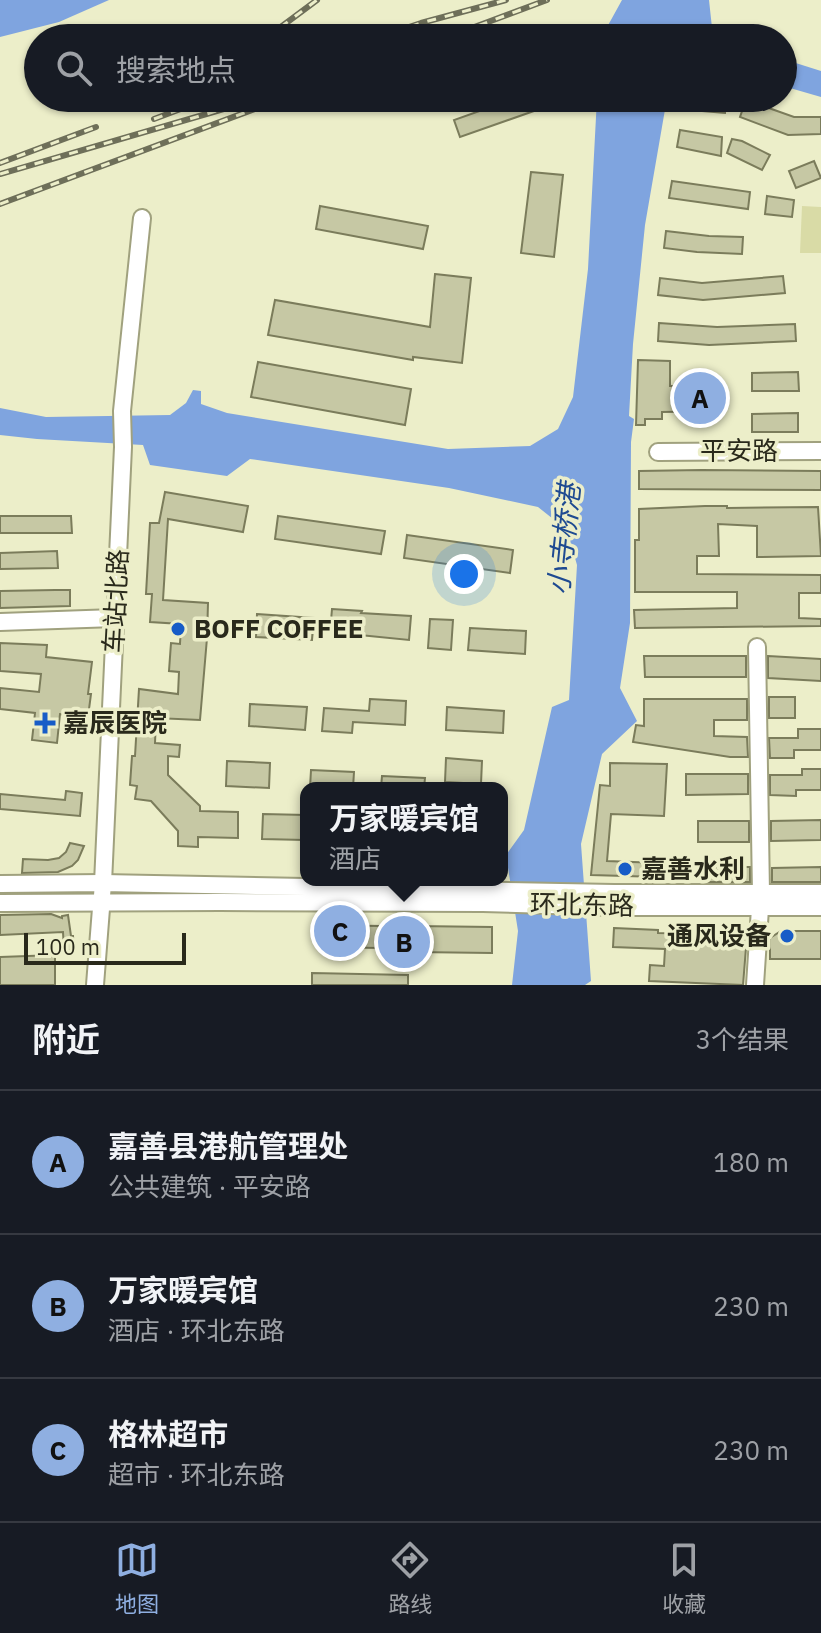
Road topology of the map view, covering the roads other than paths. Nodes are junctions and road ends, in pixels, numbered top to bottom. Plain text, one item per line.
1 (142, 218) dead end
2 (821, 451) edge
3 (658, 452) dead end
4 (115, 618) junction
5 (0, 622) edge
6 (757, 647) dead end
7 (103, 883) junction
8 (0, 884) edge
9 (821, 893) edge
10 (484, 896) junction
11 (761, 900) junction
12 (0, 903) edge
13 (102, 903) junction
14 (821, 907) edge
15 (95, 985) edge
16 (755, 985) edge

1 - 4 street, 车站北路
2 - 3 street, 平安路
4 - 5 street
4 - 7 street, 车站北路
6 - 11 street
7 - 8 street, 环北东路
7 - 10 street, 环北东路
7 - 13 street, 车站北路
9 - 11 street, 环北东路
10 - 11 street, 环北东路
10 - 13 street, 环北东路
11 - 14 street, 环北东路
11 - 16 street
12 - 13 street, 环北东路
13 - 15 street, 车站北路

